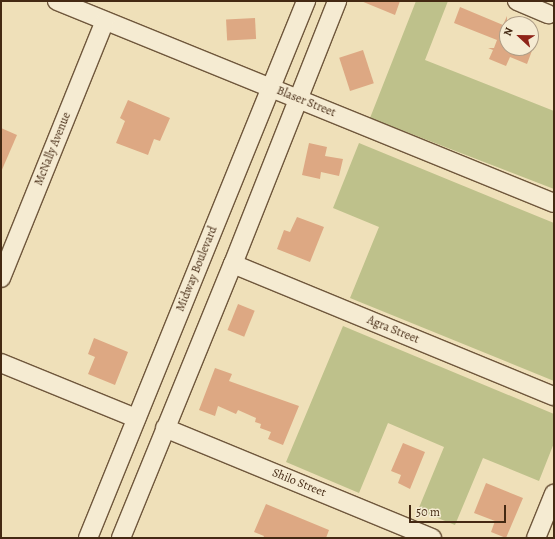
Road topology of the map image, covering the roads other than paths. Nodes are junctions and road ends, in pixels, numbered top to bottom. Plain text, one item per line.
1 (57, 1) edge
2 (306, 1) edge
3 (337, 1) edge
4 (517, 1) edge
5 (548, 14) dead end
6 (105, 20) junction
7 (271, 88) junction
8 (298, 99) junction
9 (554, 204) edge
10 (233, 264) junction
11 (1, 278) edge
12 (1, 362) edge
13 (554, 396) edge
14 (136, 418) junction
15 (165, 428) junction
16 (554, 494) edge
17 (88, 538) edge
18 (121, 538) edge
19 (432, 538) edge
20 (536, 538) edge

1 - 6 street, Blaser Street
2 - 7 street, Midway Boulevard
3 - 8 street
4 - 5 street
6 - 7 street, Blaser Street
6 - 11 street, McNally Avenue
7 - 8 street, Blaser Street
7 - 14 street, Midway Boulevard
8 - 9 street, Blaser Street
8 - 10 street
10 - 13 street, Agra Street
10 - 15 street
12 - 14 street
14 - 17 street, Midway Boulevard
15 - 18 street
15 - 19 street, Shilo Street
16 - 20 street

